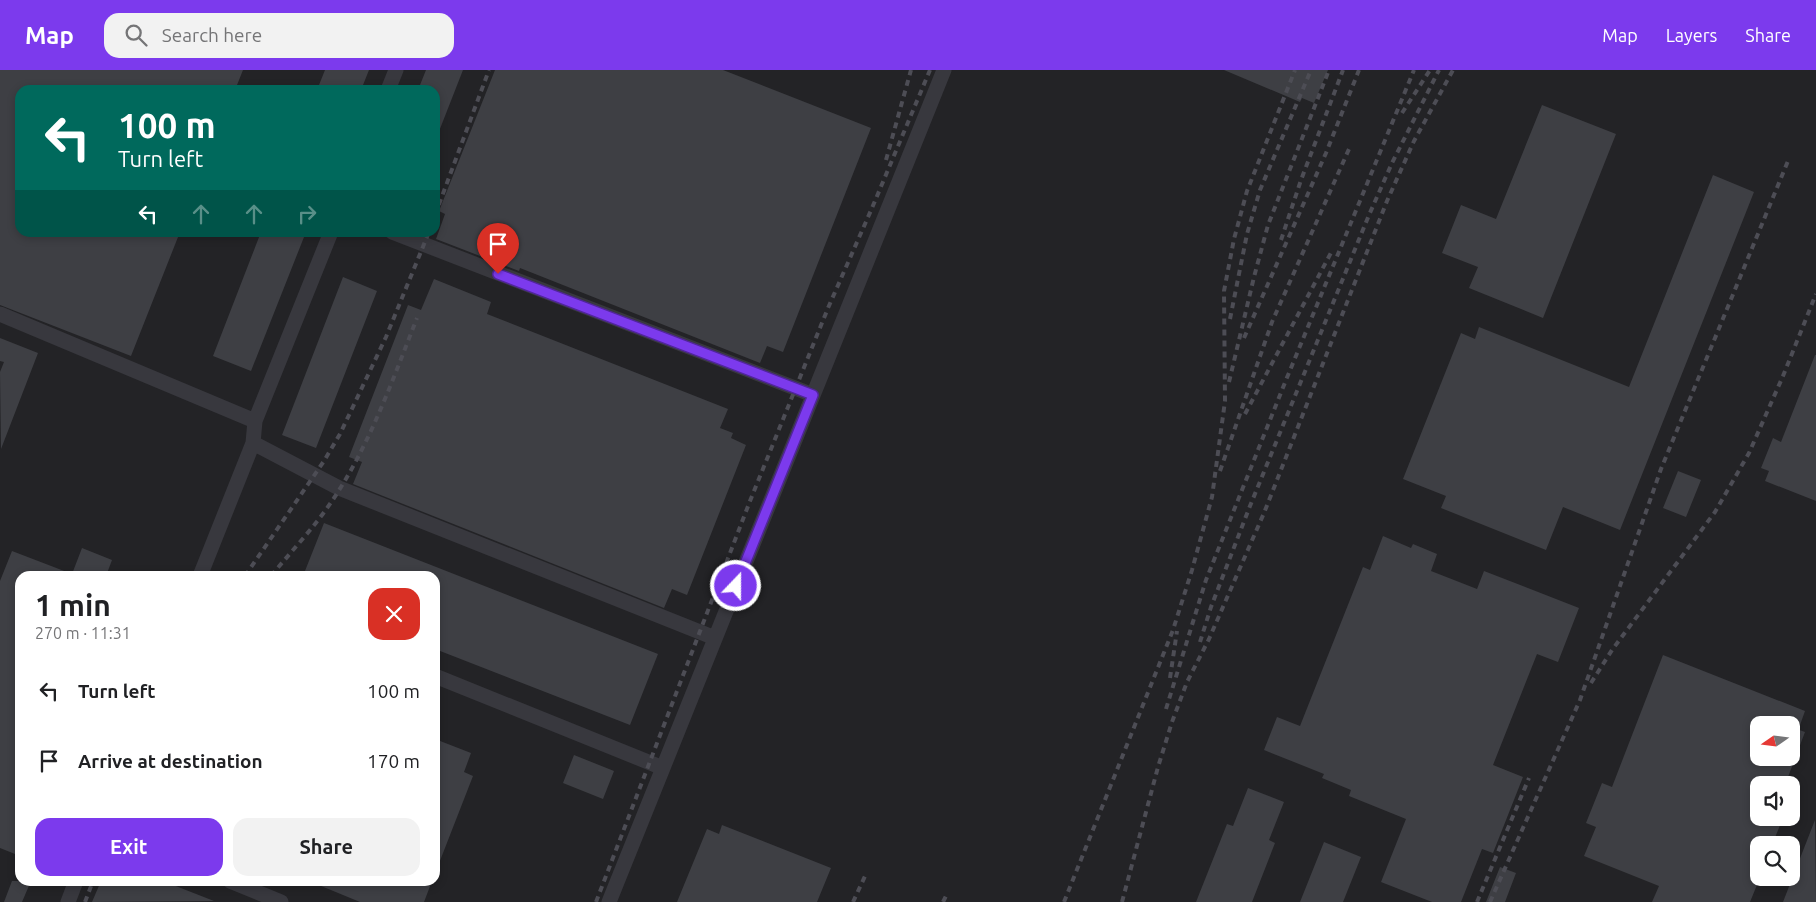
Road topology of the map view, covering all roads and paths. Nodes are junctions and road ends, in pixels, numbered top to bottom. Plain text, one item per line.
1 (396, 70) edge
2 (944, 70) edge
3 (390, 85) edge
4 (329, 237) edge
5 (403, 237) edge
6 (0, 314) edge
7 (813, 395) junction
8 (255, 421) junction
9 (253, 443) junction
10 (202, 571) edge
11 (716, 638) junction
12 (440, 678) edge
13 (663, 768) junction
14 (74, 886) edge
15 (242, 886) edge
16 (68, 902) edge
17 (281, 902) edge
18 (609, 902) edge

1 - 3 lane
2 - 7 lane
4 - 8 lane
5 - 7 lane
6 - 8 lane
7 - 11 lane
8 - 9 lane
9 - 10 lane
9 - 11 lane
11 - 13 lane
12 - 13 lane
13 - 18 lane
14 - 16 lane
15 - 17 lane

